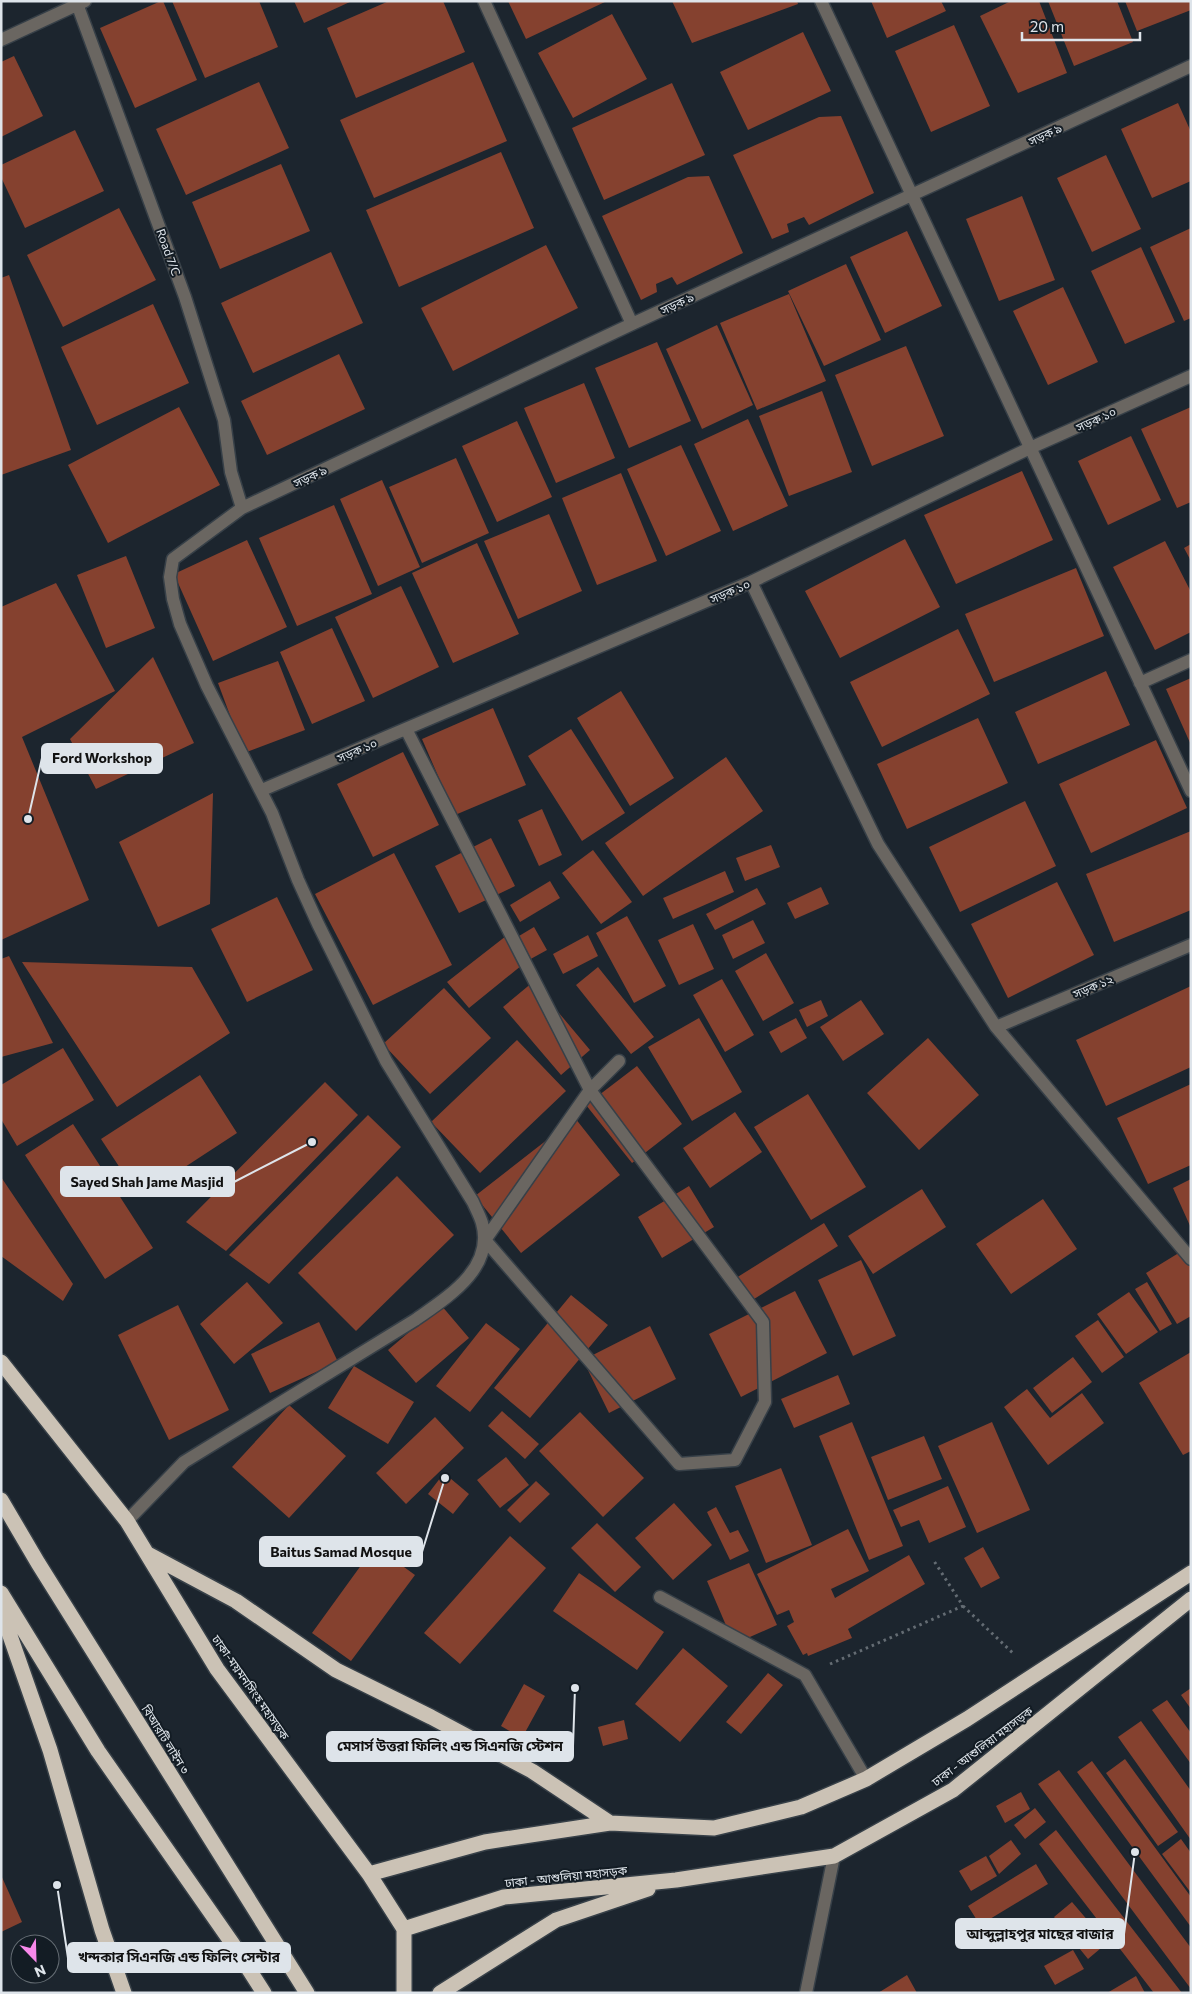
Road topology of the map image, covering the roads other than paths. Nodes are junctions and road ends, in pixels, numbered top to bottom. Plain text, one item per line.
1 (484, 1) edge
2 (821, 1) edge
3 (79, 2) edge
4 (1, 40) edge
5 (1191, 66) edge
6 (912, 195) junction
7 (632, 324) junction
8 (1191, 376) edge
9 (1030, 448) junction
10 (242, 508) junction
11 (751, 582) junction
12 (1191, 660) edge
13 (1140, 683) junction
14 (406, 729) junction
15 (262, 790) junction
16 (1191, 791) edge
17 (1191, 945) edge
18 (996, 1027) junction
19 (619, 1061) dead end
20 (590, 1090) junction
21 (484, 1240) junction
22 (1191, 1259) edge
23 (1, 1362) edge
24 (1, 1500) edge
25 (127, 1521) junction
26 (146, 1553) junction
27 (1191, 1573) edge
28 (1, 1593) edge
29 (660, 1597) dead end
30 (1191, 1599) edge
31 (1, 1610) edge
32 (866, 1779) junction
33 (610, 1823) junction
34 (834, 1856) junction
35 (369, 1874) junction
36 (676, 1880) junction
37 (404, 1929) junction
38 (124, 1993) edge
39 (264, 1993) edge
40 (308, 1993) edge
41 (404, 1993) edge
42 (440, 1993) edge
43 (806, 1993) edge

1 - 7 street
2 - 6 street
3 - 4 street
3 - 10 street, Road 7/C
5 - 6 street, সড়ক ৯
6 - 7 street, সড়ক ৯
6 - 9 street
7 - 10 street, সড়ক ৯
8 - 9 street, সড়ক ১০
9 - 11 street, সড়ক ১০
9 - 13 street
10 - 15 street, সড়ক ৯
11 - 14 street, সড়ক ১০
11 - 18 street
12 - 13 street
13 - 16 street
14 - 15 street, সড়ক ১০
14 - 20 street
15 - 21 street
17 - 18 street, সড়ক ১২
18 - 22 street
19 - 20 street
20 - 21 street
20 - 21 street
21 - 25 street
23 - 25 highway, ঢাকা-ময়মনসিংহ মহাসড়ক
24 - 40 highway, বিআরটি লাইন ৩
25 - 26 highway, ঢাকা-ময়মনসিংহ মহাসড়ক
26 - 33 highway
26 - 35 highway, ঢাকা-ময়মনসিংহ মহাসড়ক
27 - 32 highway
28 - 39 highway
29 - 32 street
30 - 34 highway, ঢাকা - আশুলিয়া মহাসড়ক
31 - 38 highway
32 - 33 highway
33 - 35 highway
34 - 36 highway, ঢাকা - আশুলিয়া মহাসড়ক
34 - 43 street
35 - 37 highway, ঢাকা-ময়মনসিংহ মহাসড়ক
36 - 37 highway, ঢাকা - আশুলিয়া মহাসড়ক
36 - 42 highway, ঢাকা - আশুলিয়া মহাসড়ক
37 - 41 highway

